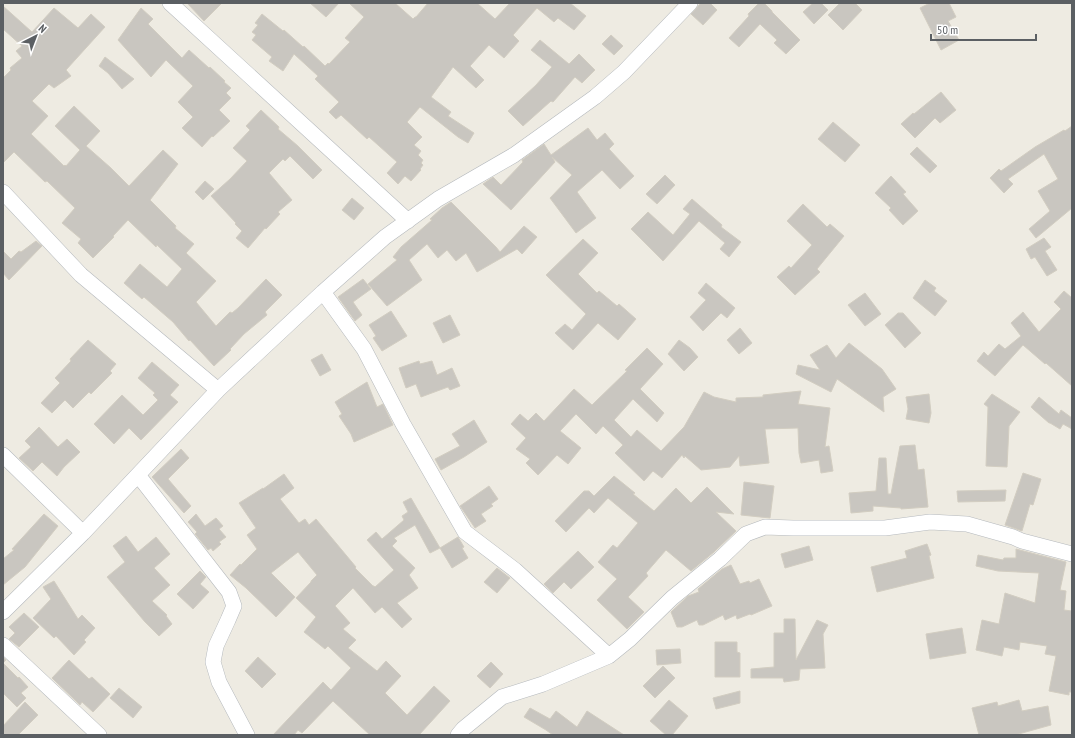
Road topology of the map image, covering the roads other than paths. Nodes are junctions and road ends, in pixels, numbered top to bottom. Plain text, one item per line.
1 (170, 3) edge
2 (690, 3) edge
3 (3, 192) edge
4 (408, 221) junction
5 (323, 292) junction
6 (218, 390) junction
7 (3, 455) edge
8 (138, 475) junction
9 (83, 533) junction
10 (1072, 554) edge
11 (3, 612) edge
12 (3, 645) edge
13 (609, 656) junction
14 (99, 735) edge
15 (247, 735) edge
16 (458, 735) edge

1 - 4 street
2 - 4 street
3 - 6 street
4 - 5 street
5 - 6 street
5 - 13 street
6 - 8 street
7 - 9 street
8 - 9 street
8 - 15 street
9 - 11 street
10 - 13 street
12 - 14 street
13 - 16 street

